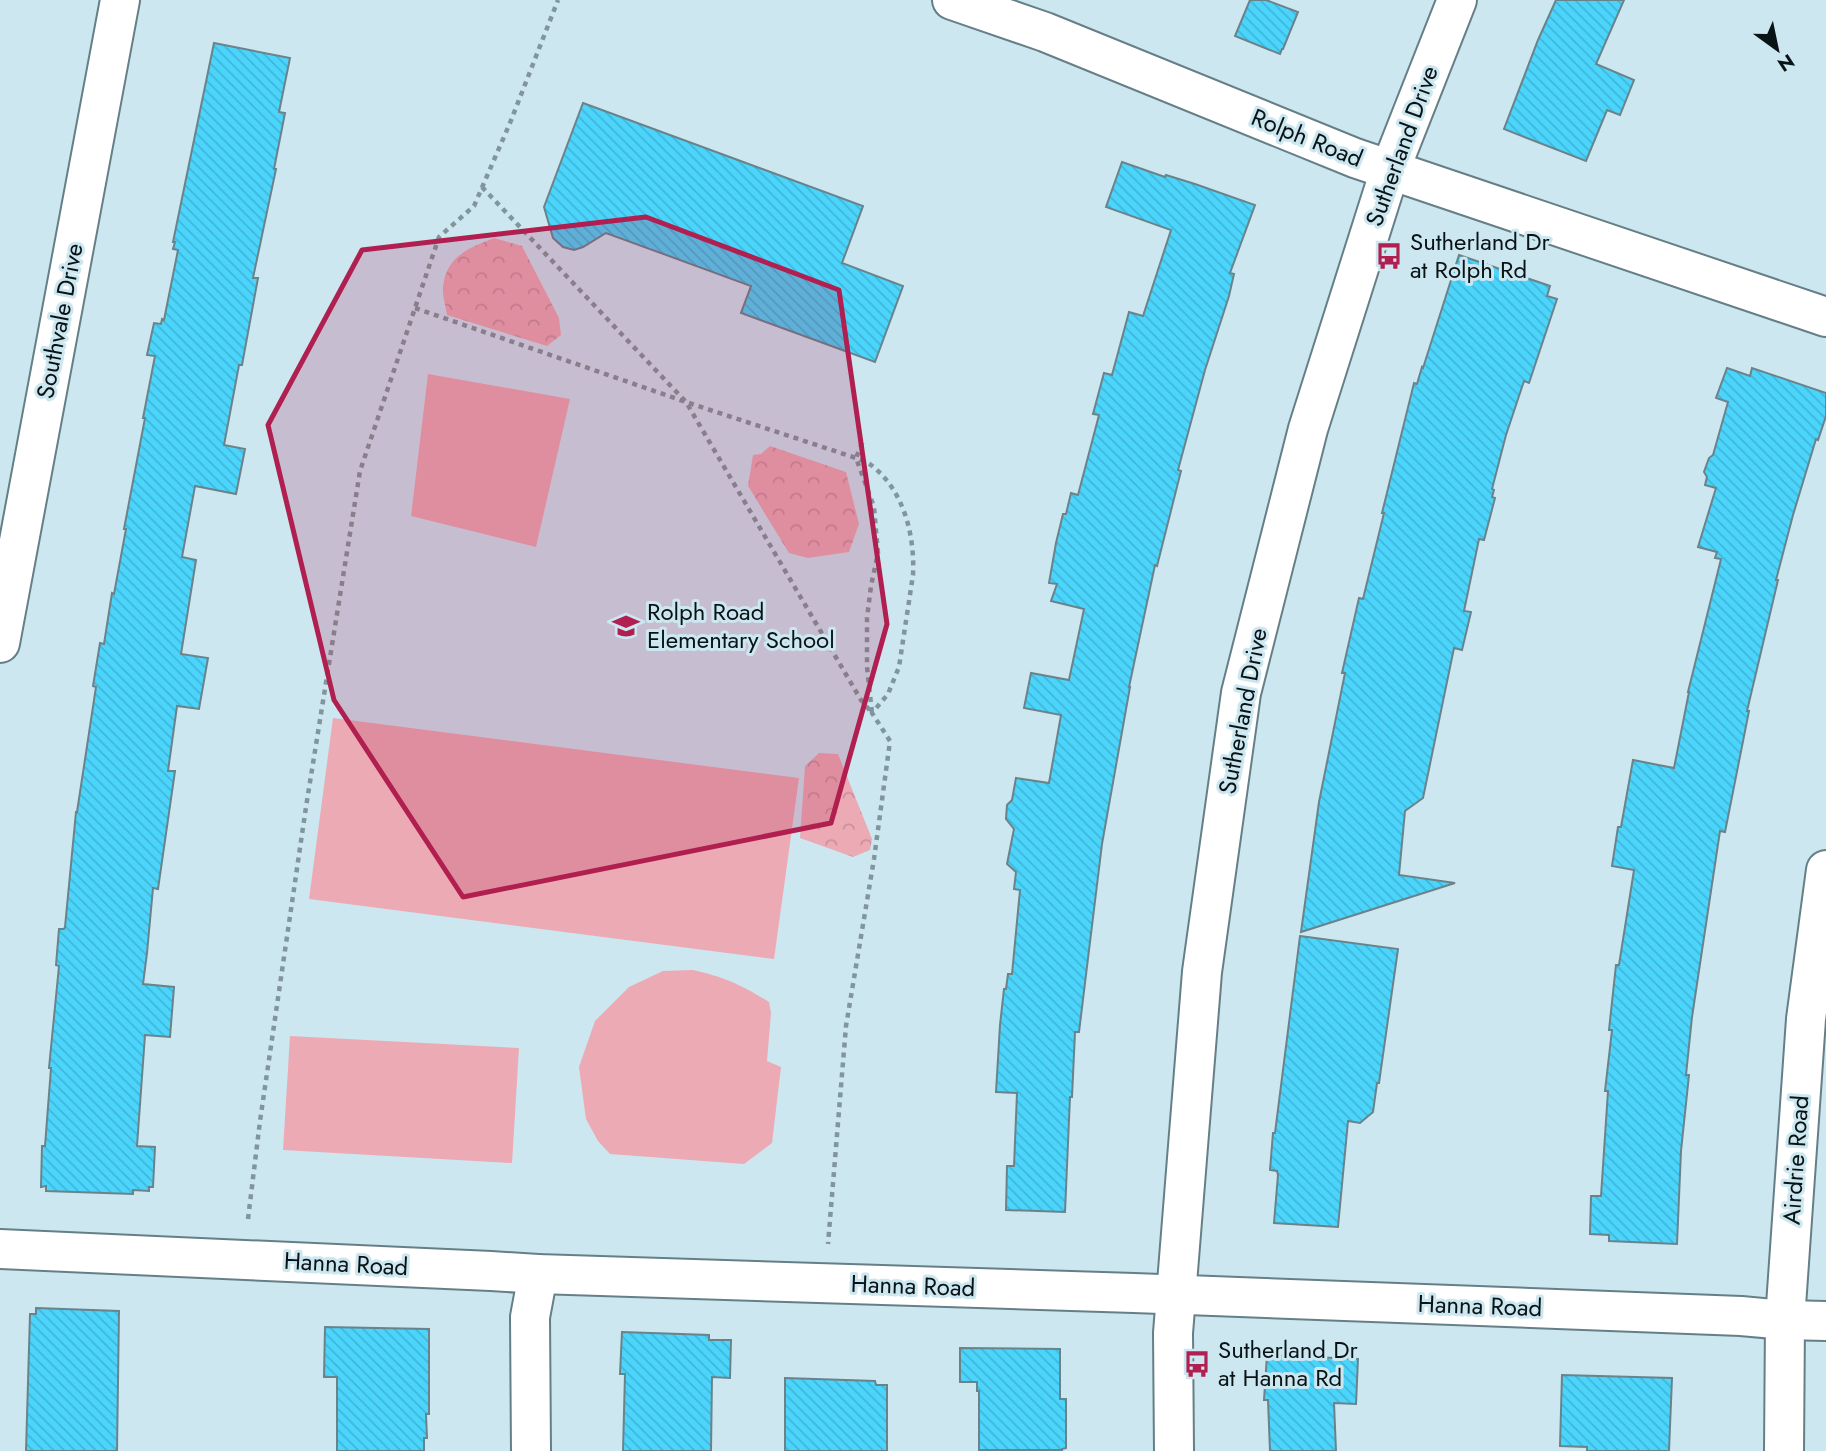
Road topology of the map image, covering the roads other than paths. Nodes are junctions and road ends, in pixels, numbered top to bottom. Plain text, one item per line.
1 (120, 0) edge
2 (952, 0) edge
3 (1457, 0) edge
4 (1390, 170) junction
5 (1826, 317) edge
6 (0, 643) edge
7 (1826, 870) edge
8 (0, 1249) edge
9 (538, 1275) junction
10 (1176, 1295) junction
11 (1785, 1320) junction
12 (1826, 1321) edge
13 (531, 1451) edge
14 (1174, 1451) edge
15 (1784, 1451) edge

1 - 6 street, Southvale Drive
2 - 4 street, Rolph Road
3 - 4 street, Sutherland Drive
4 - 5 street, Rolph Road
4 - 10 street, Sutherland Drive
7 - 11 street, Airdrie Road
8 - 9 street, Hanna Road
9 - 10 street, Hanna Road
9 - 13 street
10 - 11 street, Hanna Road
10 - 14 street, Sutherland Drive
11 - 12 street, Hanna Road
11 - 15 street, Airdrie Road

